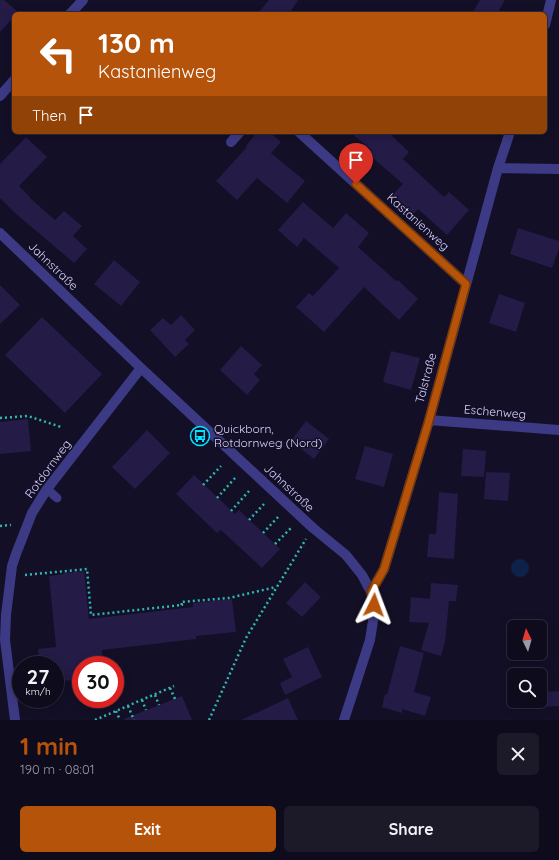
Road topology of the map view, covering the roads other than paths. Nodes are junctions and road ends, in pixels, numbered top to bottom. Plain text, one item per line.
1 (82, 0) edge
2 (551, 0) edge
3 (72, 12) edge
4 (547, 17) edge
5 (12, 82) edge
6 (0, 96) edge
7 (238, 134) edge
8 (301, 134) edge
9 (509, 134) edge
10 (231, 142) dead end
11 (498, 168) junction
12 (559, 169) edge
13 (0, 233) edge
14 (466, 284) junction
15 (141, 368) junction
16 (429, 420) junction
17 (559, 430) edge
18 (47, 489) junction
19 (57, 498) dead end
20 (371, 592) junction
21 (15, 720) edge
22 (344, 720) edge

1 - 3 street
2 - 4 street
5 - 6 street
7 - 10 street
8 - 14 street, Kastanienweg
9 - 11 street, Talstraße
11 - 12 street
11 - 14 street, Talstraße
13 - 15 street, Jahnstraße
14 - 16 street, Talstraße
15 - 18 street, Rotdornweg
15 - 20 street, Jahnstraße
16 - 17 street, Eschenweg
16 - 20 street, Talstraße
18 - 19 lane
18 - 21 street, Rotdornweg
20 - 22 street, Jahnstraße

